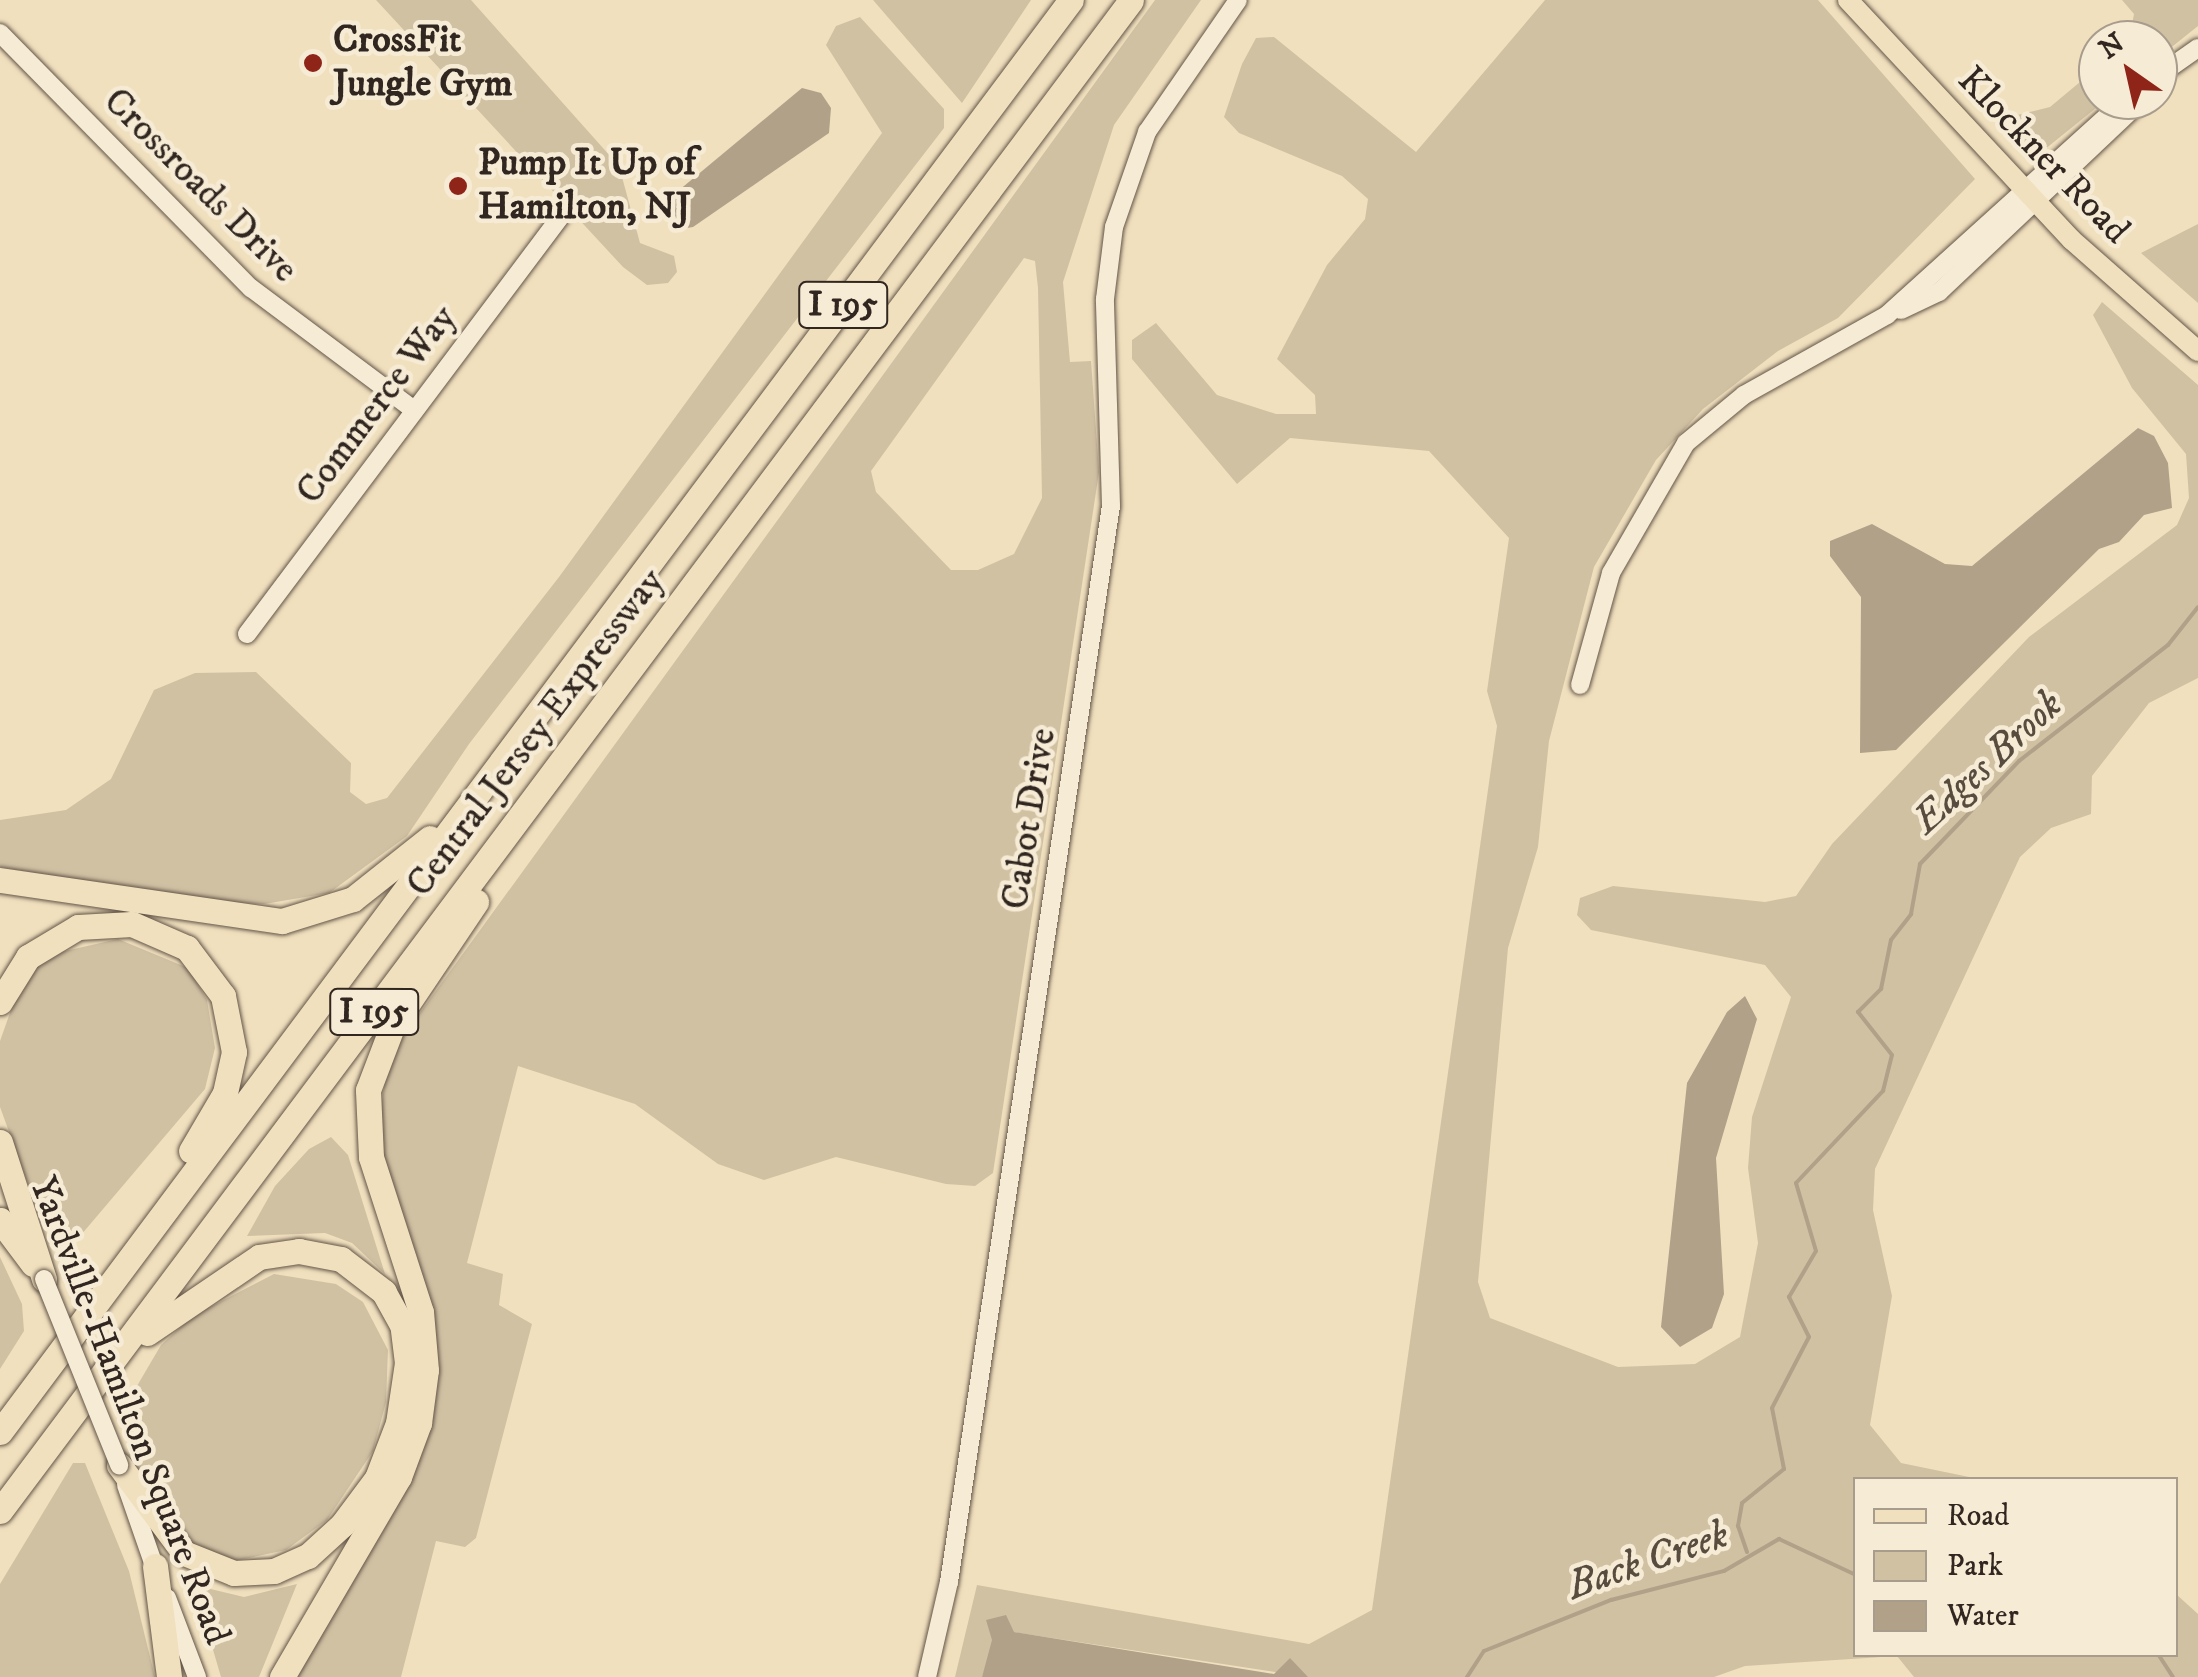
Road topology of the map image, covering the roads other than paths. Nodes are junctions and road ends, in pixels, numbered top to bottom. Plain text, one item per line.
1 (1071, 0) edge
2 (1131, 0) edge
3 (1238, 0) edge
4 (1848, 0) edge
5 (0, 32) edge
6 (2105, 120) edge
7 (2118, 120) edge
8 (2029, 195) junction
9 (561, 216) dead end
10 (2198, 351) edge
11 (414, 410) junction
12 (616, 609) junction
13 (247, 634) dead end
14 (654, 638) junction
15 (1580, 686) dead end
16 (0, 880) edge
17 (0, 1002) edge
18 (0, 1142) edge
19 (0, 1168) edge
20 (0, 1220) edge
21 (44, 1278) junction
22 (91, 1310) junction
23 (94, 1386) junction
24 (33, 1387) junction
25 (0, 1414) edge
26 (0, 1432) edge
27 (118, 1465) junction
28 (24, 1478) junction
29 (0, 1511) edge
30 (0, 1522) edge
31 (155, 1566) junction
32 (169, 1677) edge
33 (197, 1677) edge
34 (282, 1677) edge
35 (928, 1677) edge

1 - 12 highway, Central Jersey Expressway / I 195
2 - 14 highway, Central Jersey Expressway / I 195
3 - 35 street, Cabot Drive
4 - 8 main road, Klockner Road
5 - 11 street, Crossroads Drive
6 - 8 street
7 - 8 street
8 - 10 main road, Klockner Road
8 - 15 street
9 - 11 street, Commerce Way
11 - 13 street, Commerce Way
12 - 16 highway
12 - 22 highway, Central Jersey Expressway / I 195
14 - 23 highway, Central Jersey Expressway / I 195
14 - 34 highway
17 - 22 highway
18 - 21 highway
19 - 21 street, Yardville-Hamilton Square Road
20 - 21 highway
21 - 27 street, Yardville-Hamilton Square Road, bridge
22 - 24 highway, Central Jersey Expressway / I 195
23 - 27 highway
23 - 28 highway, Central Jersey Expressway / I 195
24 - 25 highway
24 - 26 highway, Central Jersey Expressway / I 195
27 - 31 street, Yardville-Hamilton Square Road
28 - 29 highway, Central Jersey Expressway / I 195
28 - 30 highway
31 - 32 highway
31 - 33 street, Yardville-Hamilton Square Road

